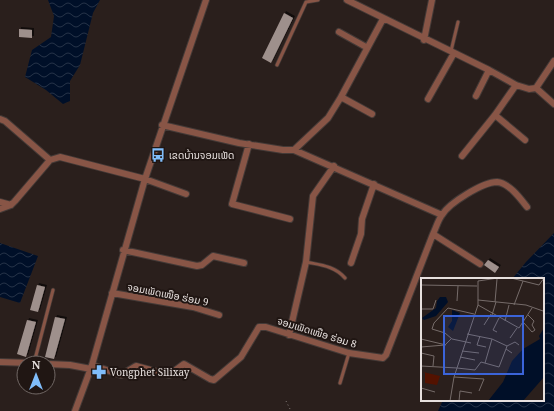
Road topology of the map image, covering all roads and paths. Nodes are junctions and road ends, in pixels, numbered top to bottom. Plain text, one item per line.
1 (206, 0) edge
2 (318, 0) edge
3 (347, 0) edge
4 (432, 0) edge
5 (383, 19) junction
6 (458, 22) dead end
7 (339, 32) dead end
8 (424, 40) junction
9 (366, 47) junction
10 (452, 52) junction
11 (554, 61) edge
12 (276, 65) dead end
13 (489, 70) junction
14 (516, 85) junction
15 (536, 88) junction
16 (476, 96) dead end
17 (341, 97) junction
18 (428, 99) dead end
19 (554, 104) edge
20 (372, 114) dead end
21 (496, 115) junction
22 (0, 119) edge
23 (162, 125) junction
24 (524, 140) dead end
25 (249, 144) junction
26 (294, 150) junction
27 (462, 156) dead end
28 (50, 160) junction
29 (334, 166) junction
30 (145, 179) junction
31 (374, 184) junction
32 (186, 194) dead end
33 (0, 202) edge
34 (11, 205) junction
35 (527, 207) dead end
36 (0, 209) edge
37 (442, 214) junction
38 (290, 219) dead end
39 (433, 234) junction
40 (123, 250) junction
41 (306, 262) junction
42 (244, 263) dead end
43 (351, 263) dead end
44 (480, 264) dead end
45 (345, 278) dead end
46 (54, 290) dead end
47 (112, 293) junction
48 (219, 315) dead end
49 (289, 335) junction
50 (349, 353) junction
51 (35, 355) edge
52 (1, 362) edge
53 (16, 362) edge
54 (56, 364) edge
55 (92, 367) junction
56 (0, 369) edge
57 (340, 383) dead end
58 (286, 401) dead end
59 (75, 411) edge
60 (291, 411) edge

1 - 23 street
2 - 12 lane
3 - 5 street
4 - 8 street
5 - 8 street
5 - 9 street
6 - 10 lane
7 - 9 street
8 - 10 street
9 - 17 street
10 - 13 street
10 - 18 street
11 - 15 street
13 - 14 street
13 - 16 street
14 - 15 street
14 - 21 street
15 - 19 street
17 - 20 street
17 - 26 street
21 - 24 street
21 - 27 street
22 - 28 street
23 - 25 street
23 - 30 street
25 - 26 street
25 - 38 street
26 - 29 street
28 - 30 street
28 - 34 street
29 - 31 street
29 - 41 street
30 - 32 street
30 - 40 street
31 - 37 street
31 - 43 street
33 - 34 street
34 - 36 street
35 - 37 street
37 - 39 street
39 - 44 street
39 - 50 street, ຈອມເພັດເໜືອ ຮ່ອມ 8
40 - 42 street
40 - 47 street
41 - 45 lane
41 - 49 street
46 - 51 lane
47 - 48 street, ຈອມເພັດເໜືອ ຮ່ອມ 9
47 - 55 street
49 - 50 street, ຈອມເພັດເໜືອ ຮ່ອມ 8
49 - 55 street, ຈອມເພັດເໜືອ ຮ່ອມ 8
50 - 57 lane
52 - 53 street
52 - 56 street
54 - 55 street
55 - 59 street
58 - 60 path

